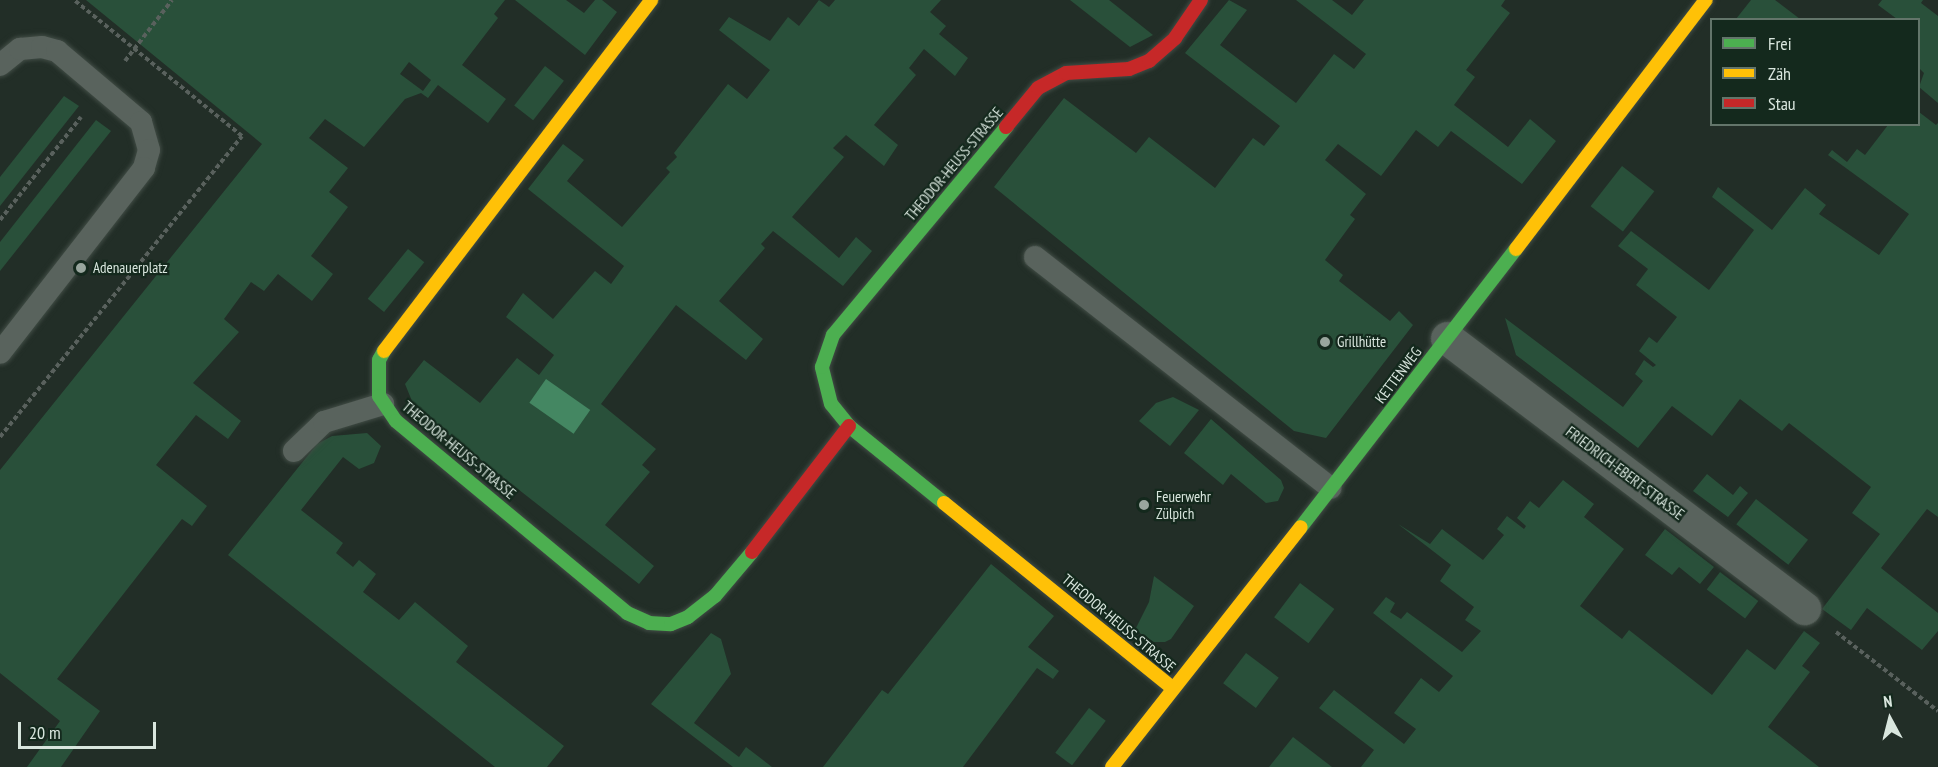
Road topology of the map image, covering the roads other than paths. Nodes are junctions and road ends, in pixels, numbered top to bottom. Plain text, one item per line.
1 (651, 0) edge
2 (1201, 0) edge
3 (1706, 0) edge
4 (0, 65) edge
5 (1035, 257) dead end
6 (1447, 338) junction
7 (0, 353) edge
8 (383, 404) junction
9 (849, 426) junction
10 (294, 451) dead end
11 (1331, 488) junction
12 (1804, 608) road end
13 (1171, 687) junction
14 (1112, 767) edge

1 - 8 street, THEODOR-HEUSS-STRASSE
2 - 9 street, THEODOR-HEUSS-STRASSE
3 - 6 street, KETTENWEG
4 - 7 lane
5 - 11 lane
6 - 11 street, KETTENWEG
6 - 12 street, FRIEDRICH-EBERT-STRASSE
8 - 9 street, THEODOR-HEUSS-STRASSE
8 - 10 lane
9 - 13 street, THEODOR-HEUSS-STRASSE
11 - 13 street, KETTENWEG
13 - 14 street, KETTENWEG

